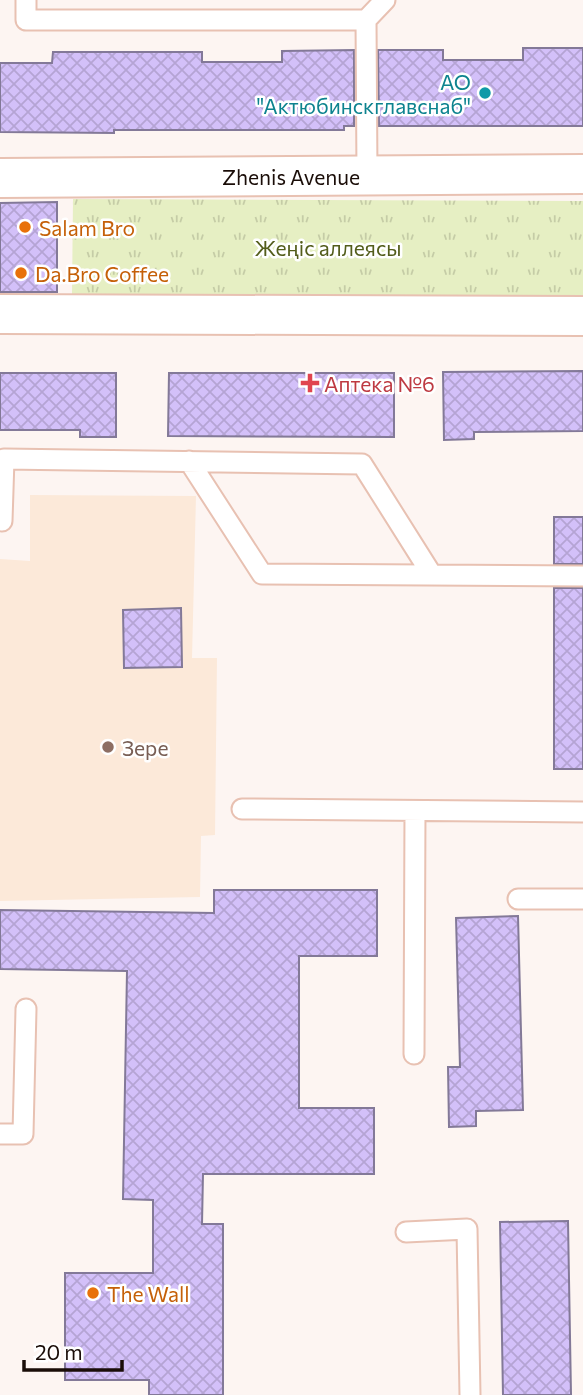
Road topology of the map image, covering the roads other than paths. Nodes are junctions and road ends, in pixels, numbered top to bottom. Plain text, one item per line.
1 (26, 0) edge
2 (385, 0) edge
3 (366, 20) junction
4 (583, 174) edge
5 (368, 175) junction
6 (0, 178) edge
7 (0, 314) edge
8 (583, 316) edge
9 (189, 461) junction
10 (2, 521) dead end
11 (432, 575) junction
12 (583, 576) edge
13 (242, 809) dead end
14 (415, 811) junction
15 (583, 812) edge
16 (518, 899) dead end
17 (583, 899) edge
18 (26, 1009) dead end
19 (414, 1054) dead end
20 (0, 1134) edge
21 (406, 1232) dead end
22 (470, 1395) edge

1 - 3 lane
2 - 3 lane
3 - 5 lane
4 - 5 street, Zhenis Avenue
5 - 6 street, Zhenis Avenue
7 - 8 street
9 - 10 lane
9 - 11 lane
9 - 11 lane
11 - 12 lane
13 - 14 lane
14 - 15 lane
14 - 19 lane
16 - 17 lane
18 - 20 lane
21 - 22 lane

